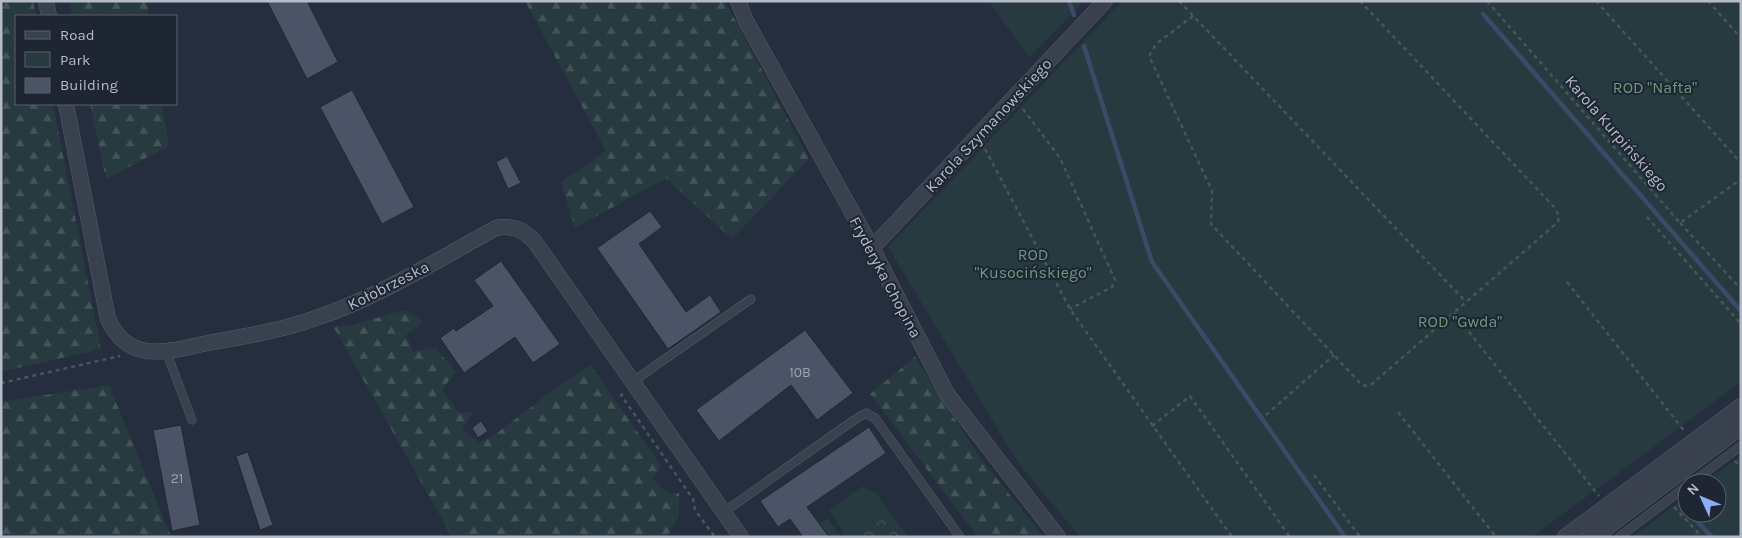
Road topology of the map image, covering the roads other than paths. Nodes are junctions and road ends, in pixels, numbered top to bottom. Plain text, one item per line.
1 (46, 1) edge
2 (738, 1) edge
3 (1105, 1) edge
4 (49, 15) edge
5 (66, 105) edge
6 (872, 248) junction
7 (751, 299) dead end
8 (166, 351) junction
9 (634, 384) junction
10 (1741, 406) edge
11 (192, 420) dead end
12 (1741, 426) edge
13 (1741, 446) edge
14 (1705, 473) edge
15 (1677, 493) edge
16 (724, 512) junction
17 (741, 537) edge
18 (960, 537) edge
19 (1058, 537) edge
20 (1564, 537) edge
21 (1592, 537) edge
22 (1618, 537) edge

1 - 4 street
2 - 6 street, Fryderyka Chopina
3 - 6 street, Karola Szymanowskiego
5 - 8 street, Kołobrzeska
6 - 19 street, Fryderyka Chopina
7 - 9 lane
8 - 9 street, Kołobrzeska
8 - 11 lane
9 - 16 street, Kołobrzeska
10 - 20 street
12 - 21 street
13 - 14 lane
15 - 22 lane
16 - 17 street, Kołobrzeska
16 - 18 lane

